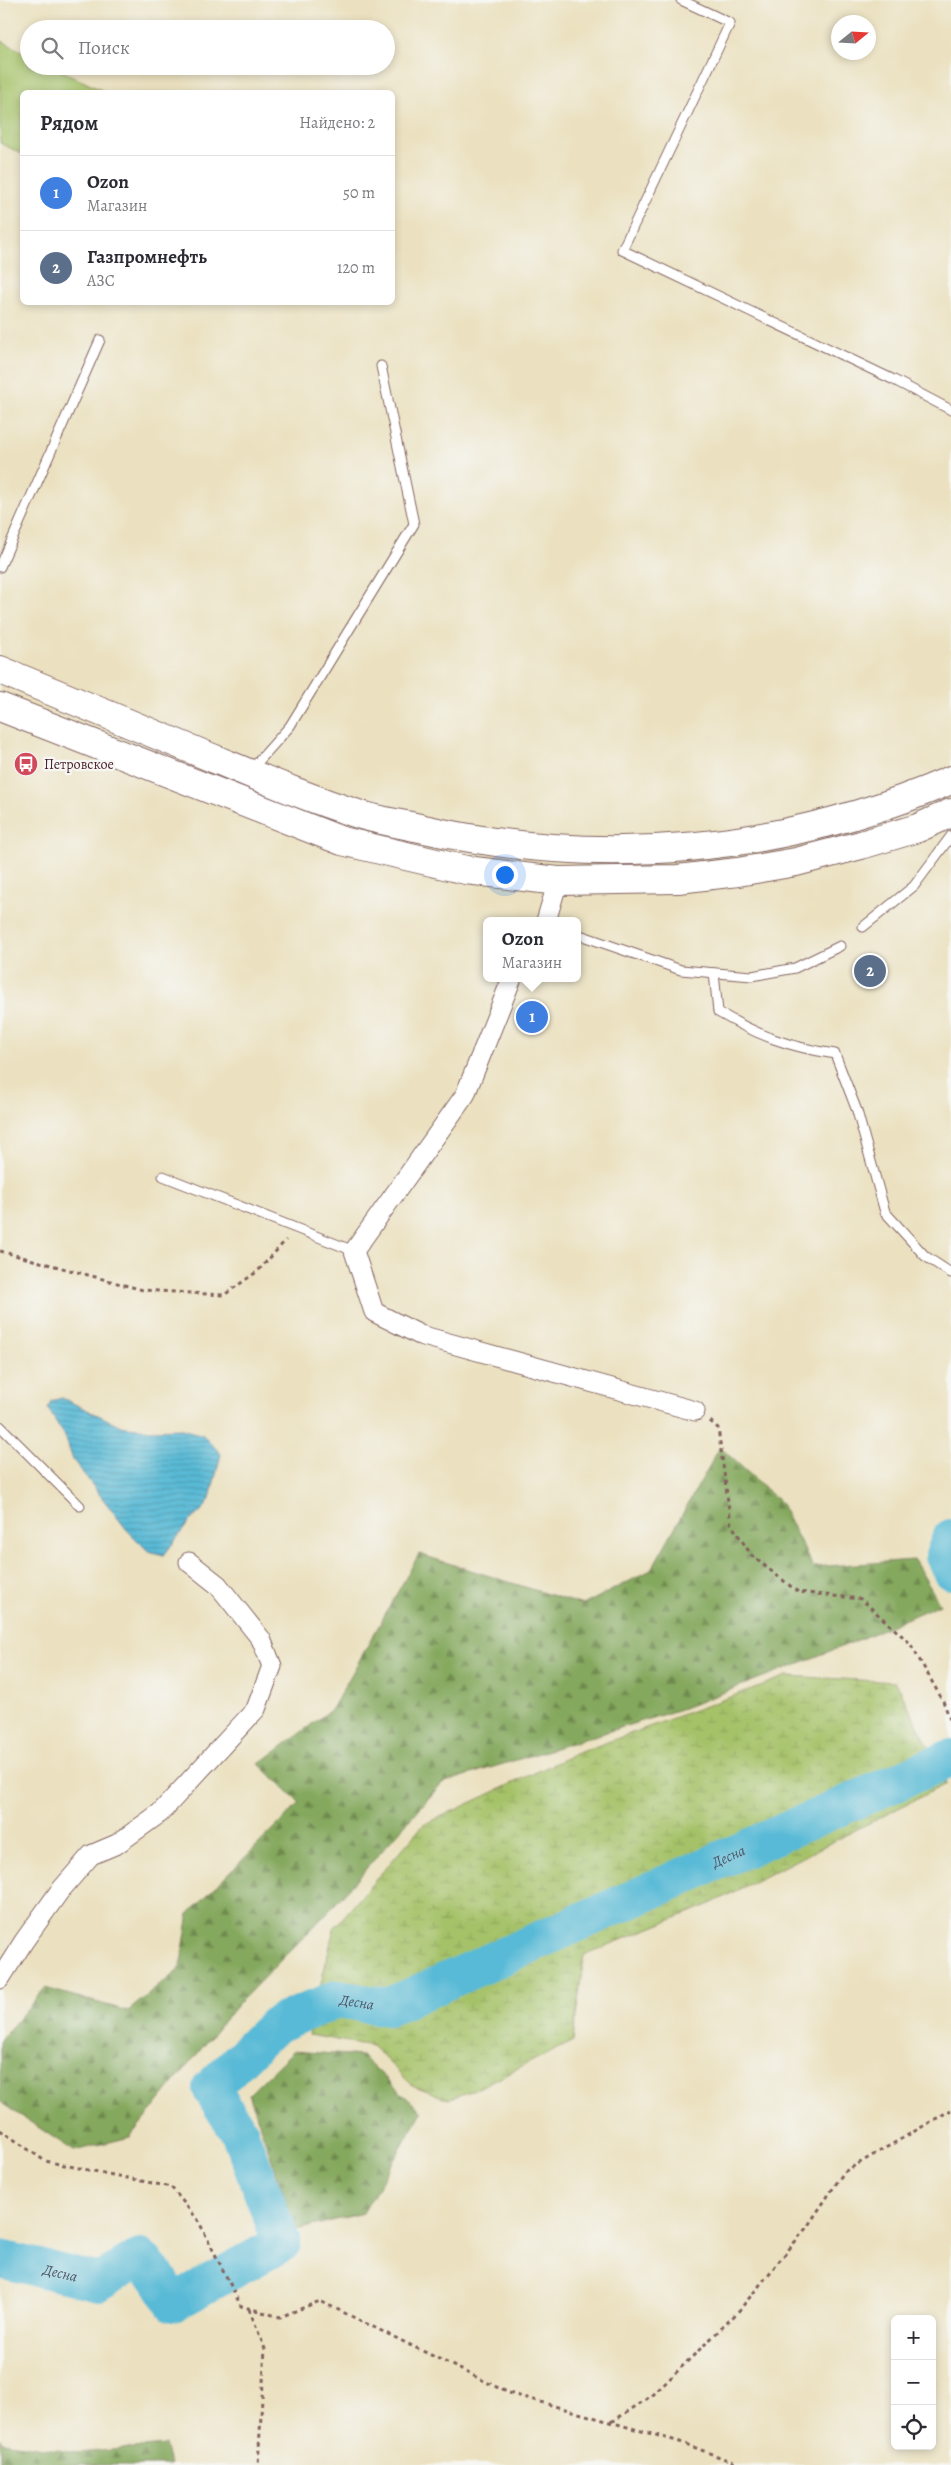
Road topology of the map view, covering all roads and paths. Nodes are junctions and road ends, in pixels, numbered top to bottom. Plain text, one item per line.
1 (681, 0) edge
2 (100, 340) dead end
3 (381, 366) dead end
4 (951, 410) edge
5 (0, 567) edge
6 (0, 670) edge
7 (0, 707) edge
8 (248, 773) junction
9 (951, 780) edge
10 (951, 814) edge
11 (951, 836) edge
12 (558, 881) junction
13 (547, 917) edge
14 (863, 927) dead end
15 (581, 935) edge
16 (840, 946) dead end
17 (714, 973) junction
18 (510, 982) edge
19 (163, 1176) dead end
20 (314, 1236) junction
21 (0, 1251) edge
22 (354, 1251) junction
23 (951, 1273) edge
24 (695, 1411) joint
25 (0, 1426) edge
26 (80, 1506) dead end
27 (189, 1562) dead end
28 (951, 1722) edge
29 (0, 1979) edge
30 (951, 2110) edge
31 (0, 2130) edge
32 (249, 2309) junction
33 (612, 2422) junction
34 (258, 2465) edge
35 (741, 2465) edge

1 - 4 lane
2 - 5 lane
3 - 8 lane
6 - 8 highway
7 - 12 highway
8 - 9 highway
10 - 12 highway
11 - 14 lane
12 - 13 street
15 - 17 lane
16 - 17 lane
17 - 23 lane
18 - 22 street
19 - 20 lane
20 - 21 path
20 - 22 lane
22 - 24 street
24 - 28 path
25 - 26 lane
27 - 29 street
30 - 33 path
31 - 32 path
32 - 33 path
32 - 34 path
33 - 35 path

